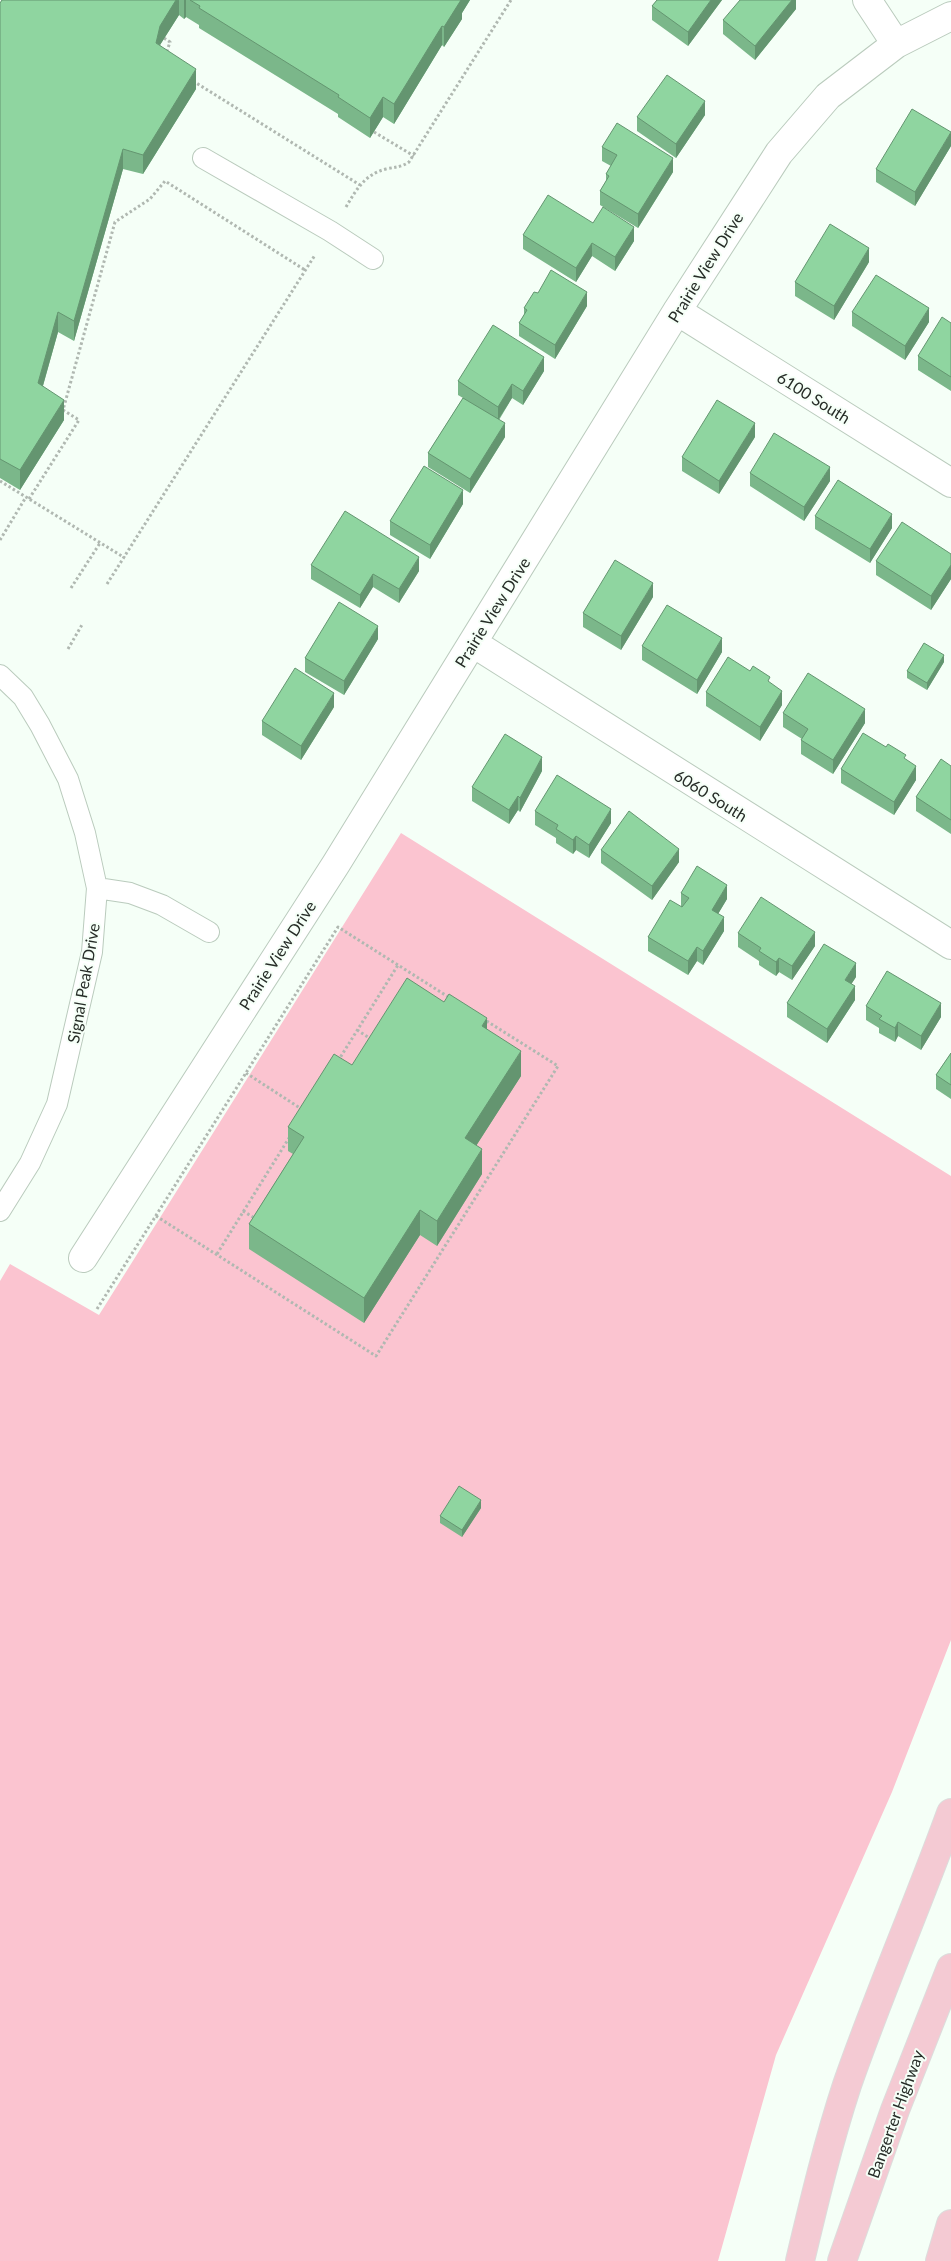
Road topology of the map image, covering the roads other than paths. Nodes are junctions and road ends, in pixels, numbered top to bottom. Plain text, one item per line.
1 (868, 0) edge
2 (951, 16) edge
3 (896, 44) junction
4 (203, 158) dead end
5 (373, 259) dead end
6 (676, 311) junction
7 (951, 483) edge
8 (473, 642) junction
9 (0, 674) edge
10 (97, 888) junction
11 (209, 932) dead end
12 (951, 945) edge
13 (0, 1211) edge
14 (83, 1258) dead end
15 (951, 1813) edge
16 (951, 1968) edge
17 (951, 2224) edge
18 (800, 2261) edge
19 (842, 2261) edge
20 (940, 2261) edge

1 - 3 street
2 - 3 street, Prairie View Drive
3 - 6 street, Prairie View Drive
4 - 5 lane
6 - 7 street, 6100 South
6 - 8 street, Prairie View Drive
8 - 12 street, 6060 South
8 - 14 street, Prairie View Drive
9 - 10 lane, Signal Peak Drive
10 - 11 lane
10 - 13 lane, Signal Peak Drive
15 - 18 highway
16 - 19 highway, Bangerter Highway
17 - 20 highway

